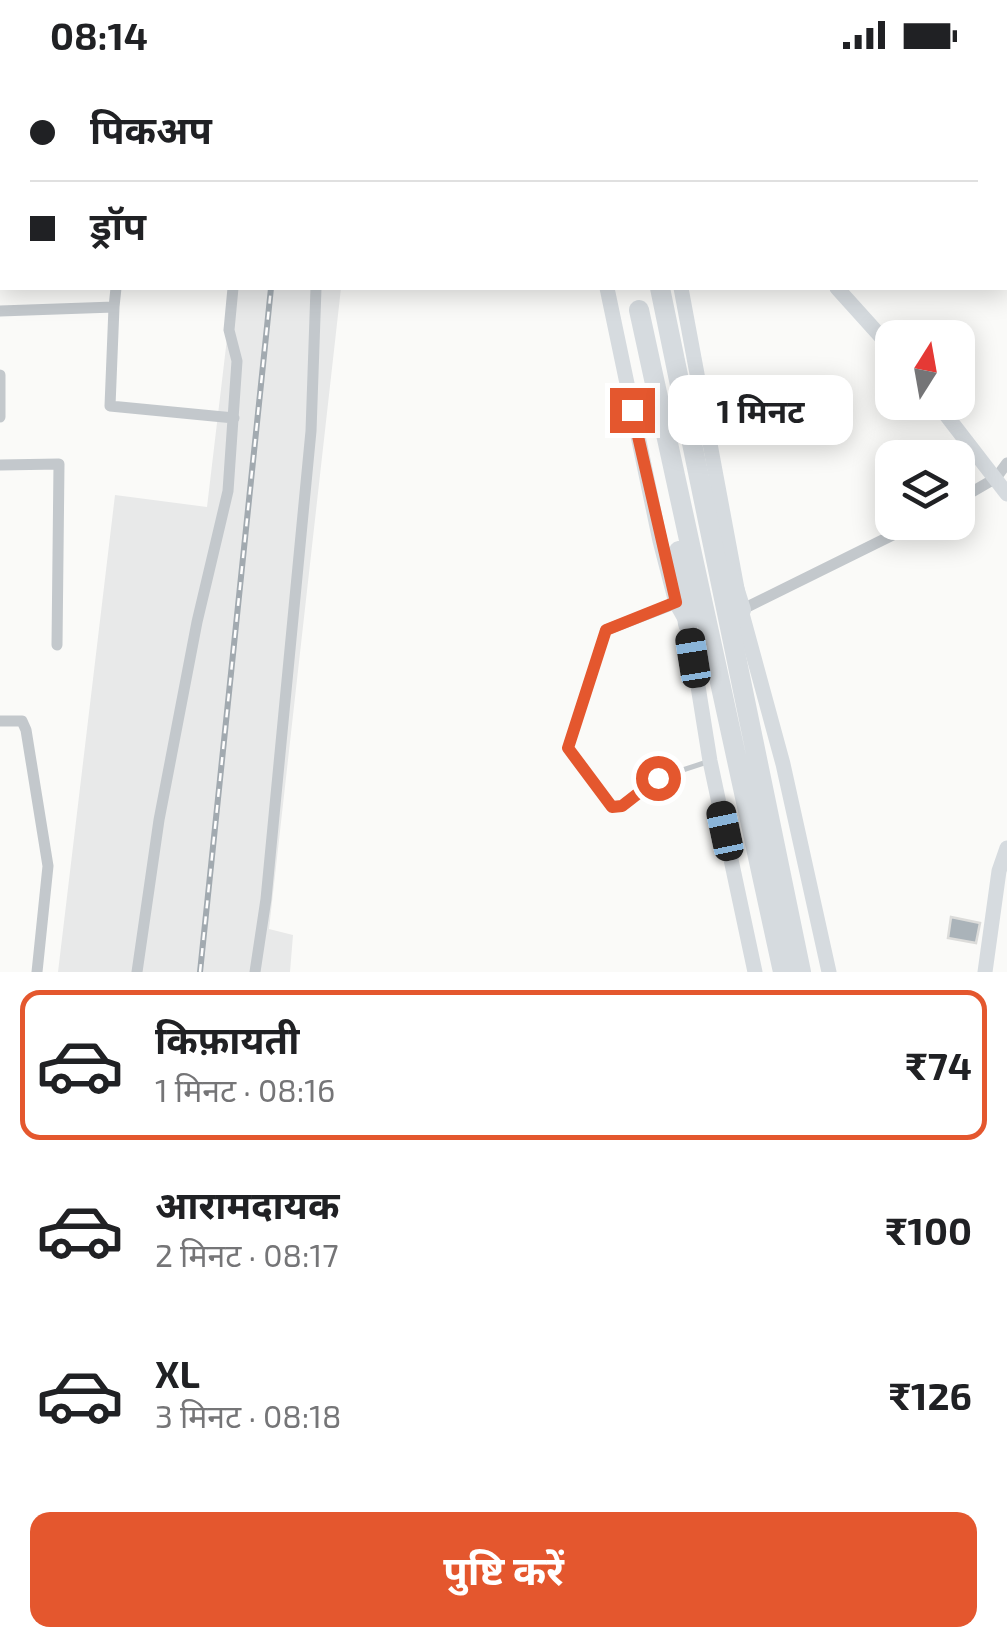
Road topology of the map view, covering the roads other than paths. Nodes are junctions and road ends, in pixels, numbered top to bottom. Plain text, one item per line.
1 (116, 290) edge
2 (233, 290) edge
3 (316, 290) edge
4 (607, 290) edge
5 (635, 290) edge
6 (660, 290) edge
7 (681, 290) edge
8 (839, 290) edge
9 (114, 307) junction
10 (638, 310) junction
11 (0, 311) edge
12 (665, 313) junction
13 (875, 329) edge
14 (0, 375) edge
15 (0, 417) edge
16 (234, 418) junction
17 (950, 420) edge
18 (1007, 463) edge
19 (0, 465) edge
20 (996, 478) junction
21 (975, 490) edge
22 (1007, 494) edge
23 (883, 540) edge
24 (676, 602) junction
25 (741, 610) junction
26 (688, 624) junction
27 (606, 630) joint
28 (57, 645) dead end
29 (724, 652) junction
30 (0, 721) edge
31 (710, 761) junction
32 (1007, 848) edge
33 (37, 972) edge
34 (137, 972) edge
35 (256, 972) edge
36 (755, 972) edge
37 (782, 972) edge
38 (801, 972) edge
39 (829, 972) edge
40 (986, 972) edge

1 - 9 street
2 - 16 street
3 - 35 street
4 - 24 main road
5 - 10 highway
6 - 12 highway
7 - 25 main road
8 - 13 main road
9 - 11 street
9 - 16 street
10 - 26 highway
10 - 29 highway
12 - 25 highway
12 - 29 highway
14 - 15 street
16 - 34 street
17 - 20 main road
18 - 20 street
19 - 28 street
20 - 21 street
20 - 22 main road
23 - 25 street
24 - 26 main road
24 - 27 street
25 - 39 main road
26 - 31 main road
27 - 31 lane
29 - 37 highway
29 - 38 highway
30 - 33 street
31 - 36 main road
32 - 40 main road

